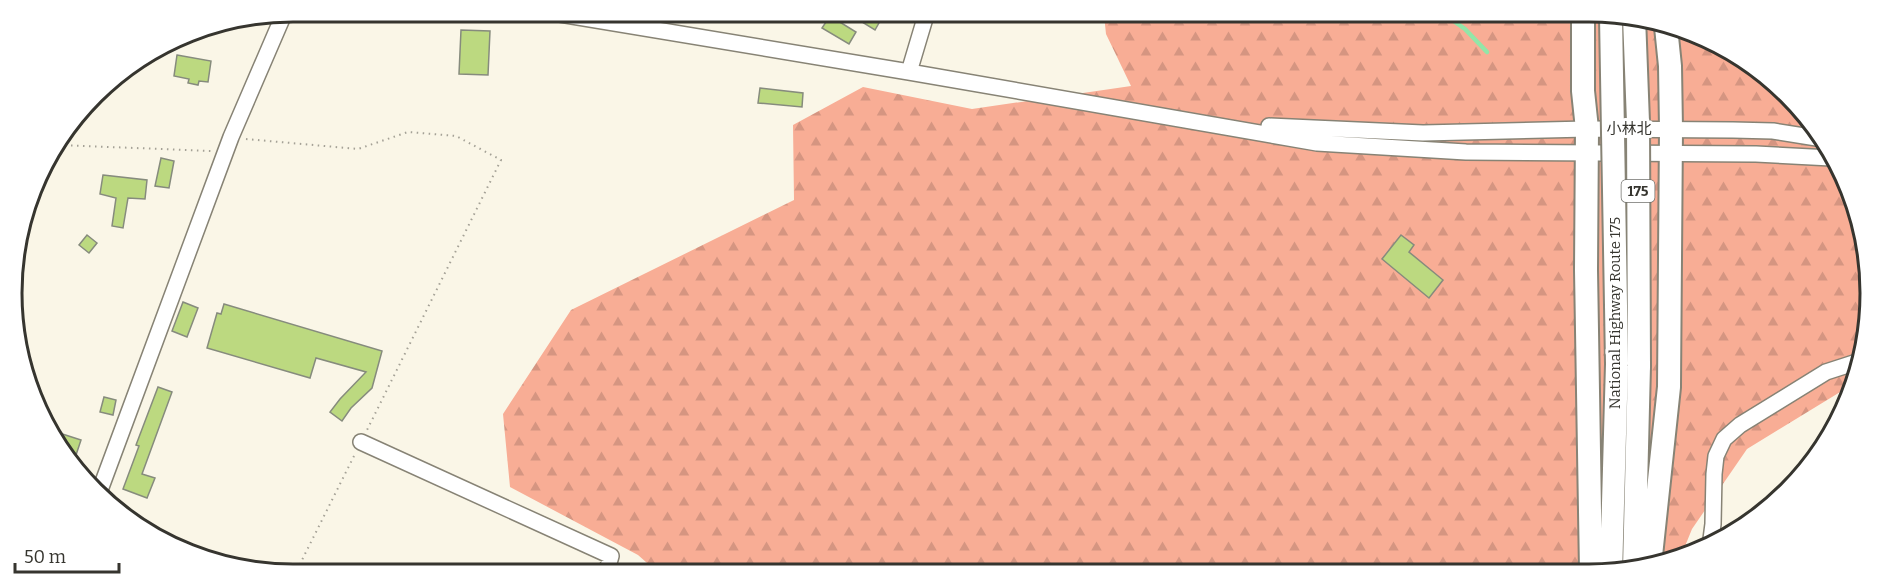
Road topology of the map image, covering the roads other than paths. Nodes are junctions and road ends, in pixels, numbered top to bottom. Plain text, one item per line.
1 (608, 22) edge
2 (924, 22) edge
3 (1583, 22) edge
4 (280, 23) edge
5 (1611, 24) edge
6 (1634, 27) edge
7 (1666, 34) edge
8 (909, 72) junction
9 (1203, 123) junction
10 (1587, 129) junction
11 (1671, 129) junction
12 (1809, 137) edge
13 (1671, 153) junction
14 (1587, 154) junction
15 (1823, 158) edge
16 (1850, 364) edge
17 (1628, 365) junction
18 (361, 442) road end
19 (101, 484) edge
20 (1712, 535) edge
21 (1651, 557) edge
22 (1634, 560) edge
23 (1612, 563) edge
24 (609, 564) edge
25 (1591, 564) edge

1 - 8 street
2 - 8 street
3 - 10 highway
4 - 19 street
5 - 17 highway, National Highway Route 175 / 175, bridge
6 - 17 highway, National Highway Route 175 / 175, bridge
7 - 11 highway
8 - 9 street
9 - 10 street, 小林北
9 - 14 street
10 - 11 street, 小林北
10 - 14 highway
11 - 12 street, 小林北
11 - 13 highway
13 - 14 street
13 - 15 street
13 - 21 highway
14 - 25 highway
16 - 20 street
17 - 22 highway, National Highway Route 175 / 175
17 - 23 highway, National Highway Route 175 / 175
18 - 24 street

